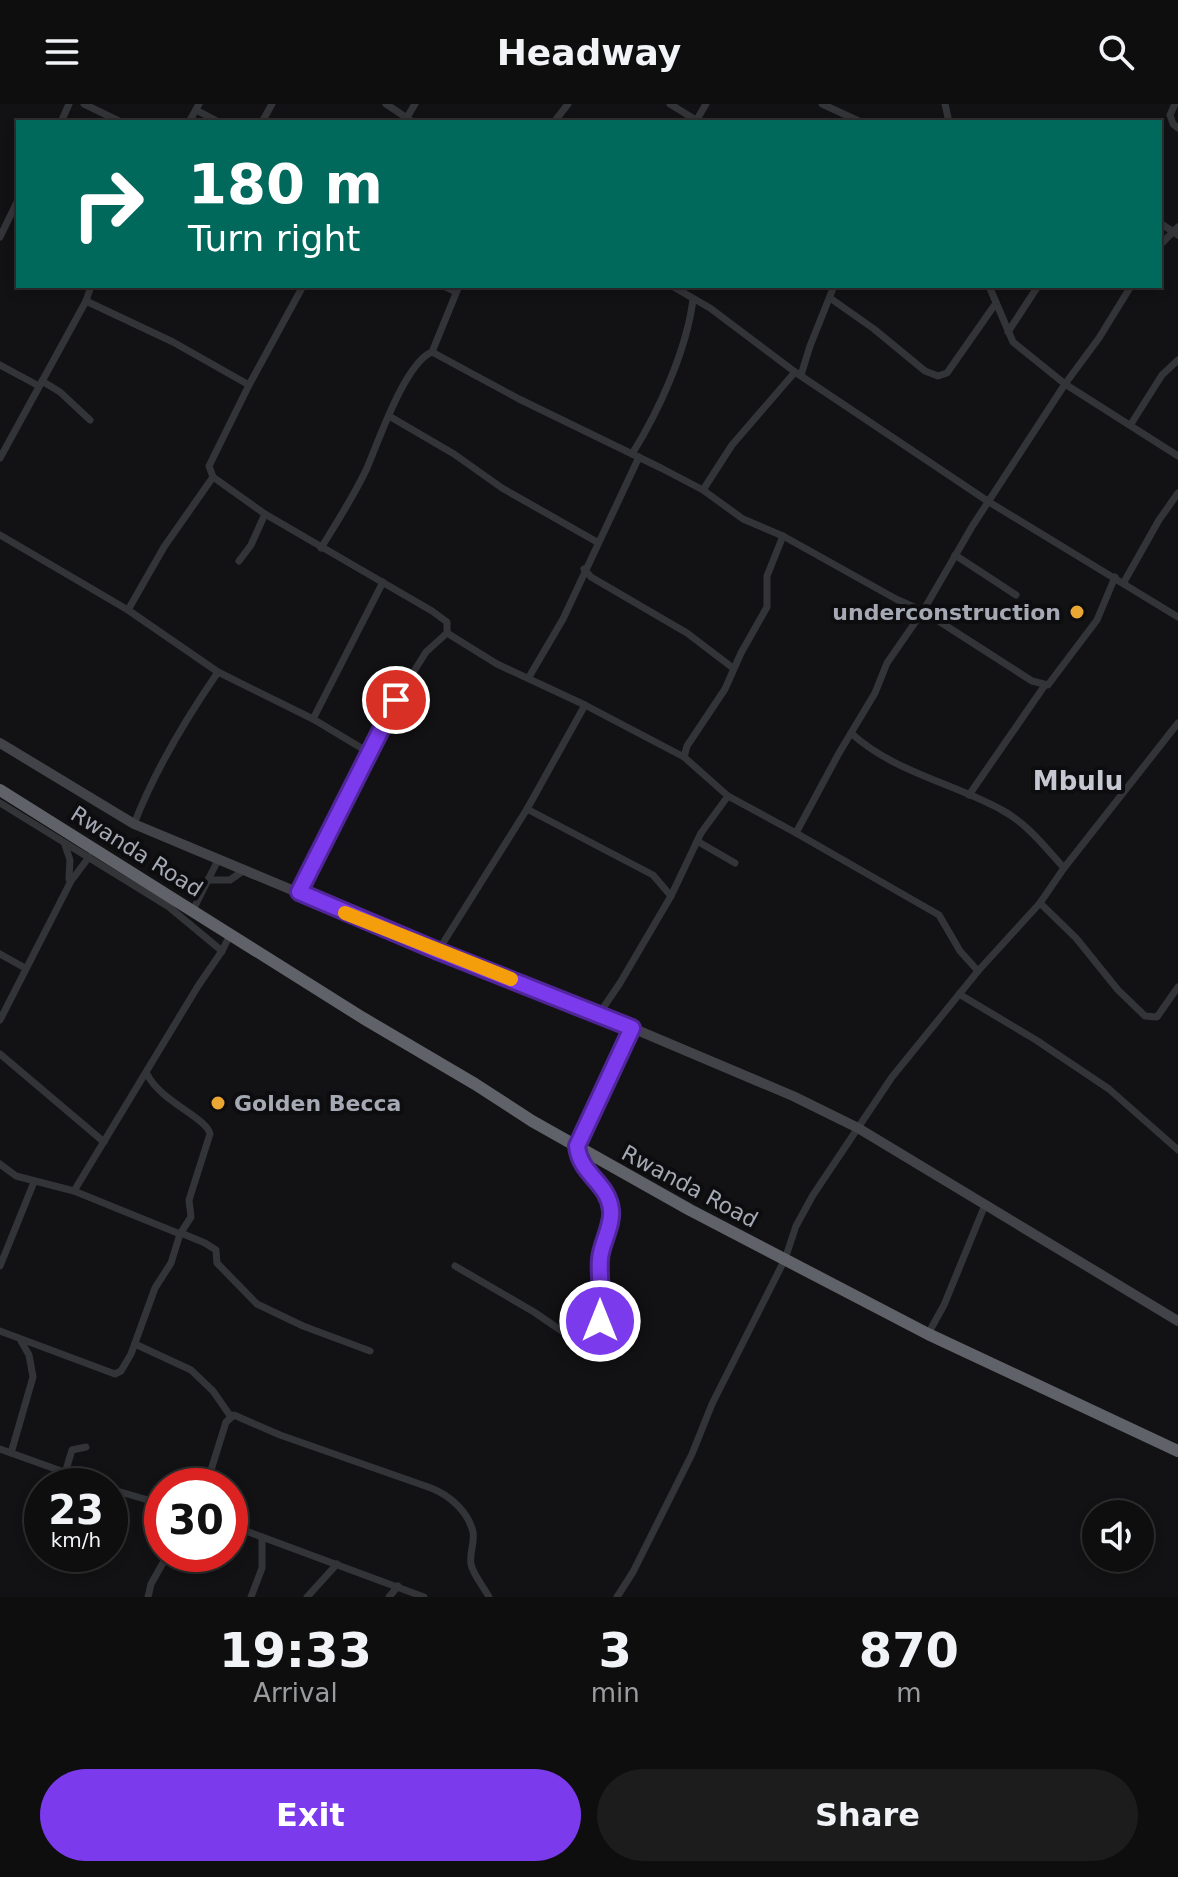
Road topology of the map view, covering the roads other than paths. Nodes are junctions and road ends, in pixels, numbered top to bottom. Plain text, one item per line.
1 (84, 104) edge
2 (386, 104) edge
3 (568, 104) edge
4 (670, 104) edge
5 (822, 104) edge
6 (1175, 104) edge
7 (198, 107) edge
8 (117, 120) edge
9 (216, 120) edge
10 (407, 120) edge
11 (556, 120) edge
12 (696, 120) edge
13 (857, 120) edge
14 (1178, 128) edge
15 (4, 217) edge
16 (0, 237) edge
17 (90, 288) edge
18 (302, 288) edge
19 (675, 288) edge
20 (833, 288) edge
21 (990, 288) edge
22 (1037, 288) edge
23 (1130, 288) edge
24 (458, 289) edge
25 (830, 298) junction
26 (693, 299) junction
27 (86, 301) junction
28 (996, 303) junction
29 (1008, 332) junction
30 (432, 352) junction
31 (1178, 360) edge
32 (0, 365) edge
33 (798, 374) junction
34 (41, 383) junction
35 (1065, 384) junction
36 (249, 385) junction
37 (389, 416) junction
38 (90, 420) dead end
39 (1131, 424) junction
40 (636, 456) junction
41 (1178, 456) edge
42 (0, 458) edge
43 (213, 477) junction
44 (703, 490) junction
45 (1178, 493) edge
46 (989, 502) junction
47 (265, 514) junction
48 (0, 535) edge
49 (783, 536) junction
50 (597, 542) junction
51 (321, 548) junction
52 (955, 555) junction
53 (239, 561) dead end
54 (584, 569) junction
55 (1115, 577) junction
56 (383, 582) junction
57 (1124, 582) junction
58 (1016, 595) dead end
59 (128, 610) junction
60 (923, 611) junction
61 (1178, 617) edge
62 (447, 633) junction
63 (733, 668) junction
64 (218, 672) junction
65 (529, 677) junction
66 (1045, 685) junction
67 (585, 705) junction
68 (313, 719) junction
69 (1178, 723) edge
70 (851, 733) junction
71 (0, 743) edge
72 (368, 752) junction
73 (684, 757) junction
74 (0, 790) edge
75 (969, 795) junction
76 (728, 796) junction
77 (0, 803) edge
78 (527, 809) junction
79 (134, 824) junction
80 (796, 833) junction
81 (697, 841) junction
82 (64, 843) junction
83 (89, 857) junction
84 (218, 860) junction
85 (735, 863) dead end
86 (1064, 868) junction
87 (243, 871) junction
88 (208, 880) junction
89 (69, 884) junction
90 (299, 892) junction
91 (671, 896) junction
92 (1040, 903) junction
93 (193, 910) junction
94 (231, 933) junction
95 (222, 951) junction
96 (438, 951) junction
97 (0, 954) edge
98 (25, 968) junction
99 (978, 971) junction
100 (1177, 991) edge
101 (959, 994) junction
102 (599, 1014) junction
103 (0, 1020) edge
104 (632, 1028) junction
105 (0, 1054) edge
106 (147, 1074) junction
107 (858, 1128) junction
108 (104, 1142) junction
109 (577, 1146) junction
110 (1178, 1150) edge
111 (0, 1164) edge
112 (34, 1182) junction
113 (74, 1191) junction
114 (985, 1205) junction
115 (180, 1234) junction
116 (0, 1239) edge
117 (9, 1244) junction
118 (785, 1259) junction
119 (0, 1266) edge
120 (455, 1266) dead end
121 (1178, 1321) edge
122 (0, 1331) edge
123 (928, 1334) junction
124 (21, 1341) junction
125 (135, 1344) junction
126 (370, 1351) dead end
127 (231, 1417) junction
128 (86, 1447) dead end
129 (0, 1449) edge
130 (1178, 1451) edge
131 (11, 1453) junction
132 (52, 1468) edge
133 (67, 1468) edge
134 (212, 1468) edge
135 (248, 1532) edge
136 (262, 1537) junction
137 (337, 1564) junction
138 (158, 1572) edge
139 (398, 1586) junction
140 (148, 1597) edge
141 (251, 1597) edge
142 (307, 1597) edge
143 (389, 1597) edge
144 (424, 1597) edge
145 (489, 1597) edge
146 (617, 1597) edge

1 - 8 street
2 - 10 street
3 - 11 street
4 - 12 street
5 - 13 street
6 - 14 street
7 - 9 street
15 - 16 street
17 - 27 street
18 - 36 street
19 - 26 street
20 - 25 street
21 - 28 street
22 - 29 street
23 - 35 street
24 - 30 street
25 - 28 street
25 - 33 street
26 - 33 street
26 - 40 street
27 - 34 street
27 - 36 street
28 - 29 street
29 - 35 street
30 - 37 street
30 - 40 street
31 - 39 street
32 - 34 street
33 - 44 street
33 - 46 street
34 - 38 street
34 - 42 street
35 - 39 street
35 - 46 street
36 - 43 street
37 - 50 street
37 - 51 street
39 - 41 street
40 - 44 street
40 - 50 street
43 - 47 street
43 - 59 street
44 - 49 street
45 - 57 street
46 - 52 street
46 - 55 street
47 - 51 street
47 - 53 street
48 - 59 street
49 - 60 street
49 - 63 street
50 - 54 street
51 - 56 street
52 - 58 street
52 - 60 street
54 - 63 street
54 - 65 street
55 - 57 street
55 - 66 street
56 - 62 street
56 - 68 street
57 - 61 street
59 - 64 street
60 - 66 street
60 - 70 street
62 - 65 street
62 - 72 street
63 - 73 street
64 - 68 street
64 - 79 street
65 - 67 street
66 - 75 street
67 - 73 street
67 - 78 street
68 - 72 street
69 - 86 street
70 - 75 street
70 - 80 street
71 - 79 street
72 - 90 street
73 - 76 street
74 - 93 highway, Rwanda Road
75 - 86 street
76 - 80 street
76 - 81 street
77 - 82 street
78 - 91 street
78 - 96 street
79 - 84 street
80 - 99 street
81 - 85 street
81 - 91 street
82 - 83 street
82 - 89 street
83 - 89 street
83 - 95 street
84 - 87 street
84 - 88 street
86 - 92 street
87 - 88 street
87 - 90 street
88 - 93 street
89 - 98 street
90 - 96 street
91 - 102 street
92 - 99 street
92 - 100 street
93 - 94 highway, Rwanda Road
94 - 95 street
94 - 109 highway, Rwanda Road
95 - 106 street
96 - 102 street
97 - 98 street
98 - 103 street
99 - 101 street
101 - 107 street
101 - 110 street
102 - 104 street
104 - 107 street
104 - 109 street
105 - 108 street
106 - 108 street
106 - 115 street
107 - 114 street
107 - 118 street
108 - 113 street
109 - 118 highway, Rwanda Road
109 - 120 street
111 - 112 street
112 - 113 street
112 - 117 street
113 - 115 street
114 - 121 street
114 - 123 street
115 - 125 street
115 - 126 street
116 - 117 street
117 - 119 street
118 - 123 highway, Rwanda Road
118 - 146 street
122 - 124 street
123 - 130 highway, Rwanda Road
124 - 125 street
124 - 131 street
125 - 127 street
127 - 134 street
127 - 145 street
128 - 133 street
129 - 131 street
131 - 132 street
135 - 136 street
136 - 137 street
136 - 141 street
137 - 139 street
137 - 142 street
138 - 140 street
139 - 143 street
139 - 144 street

